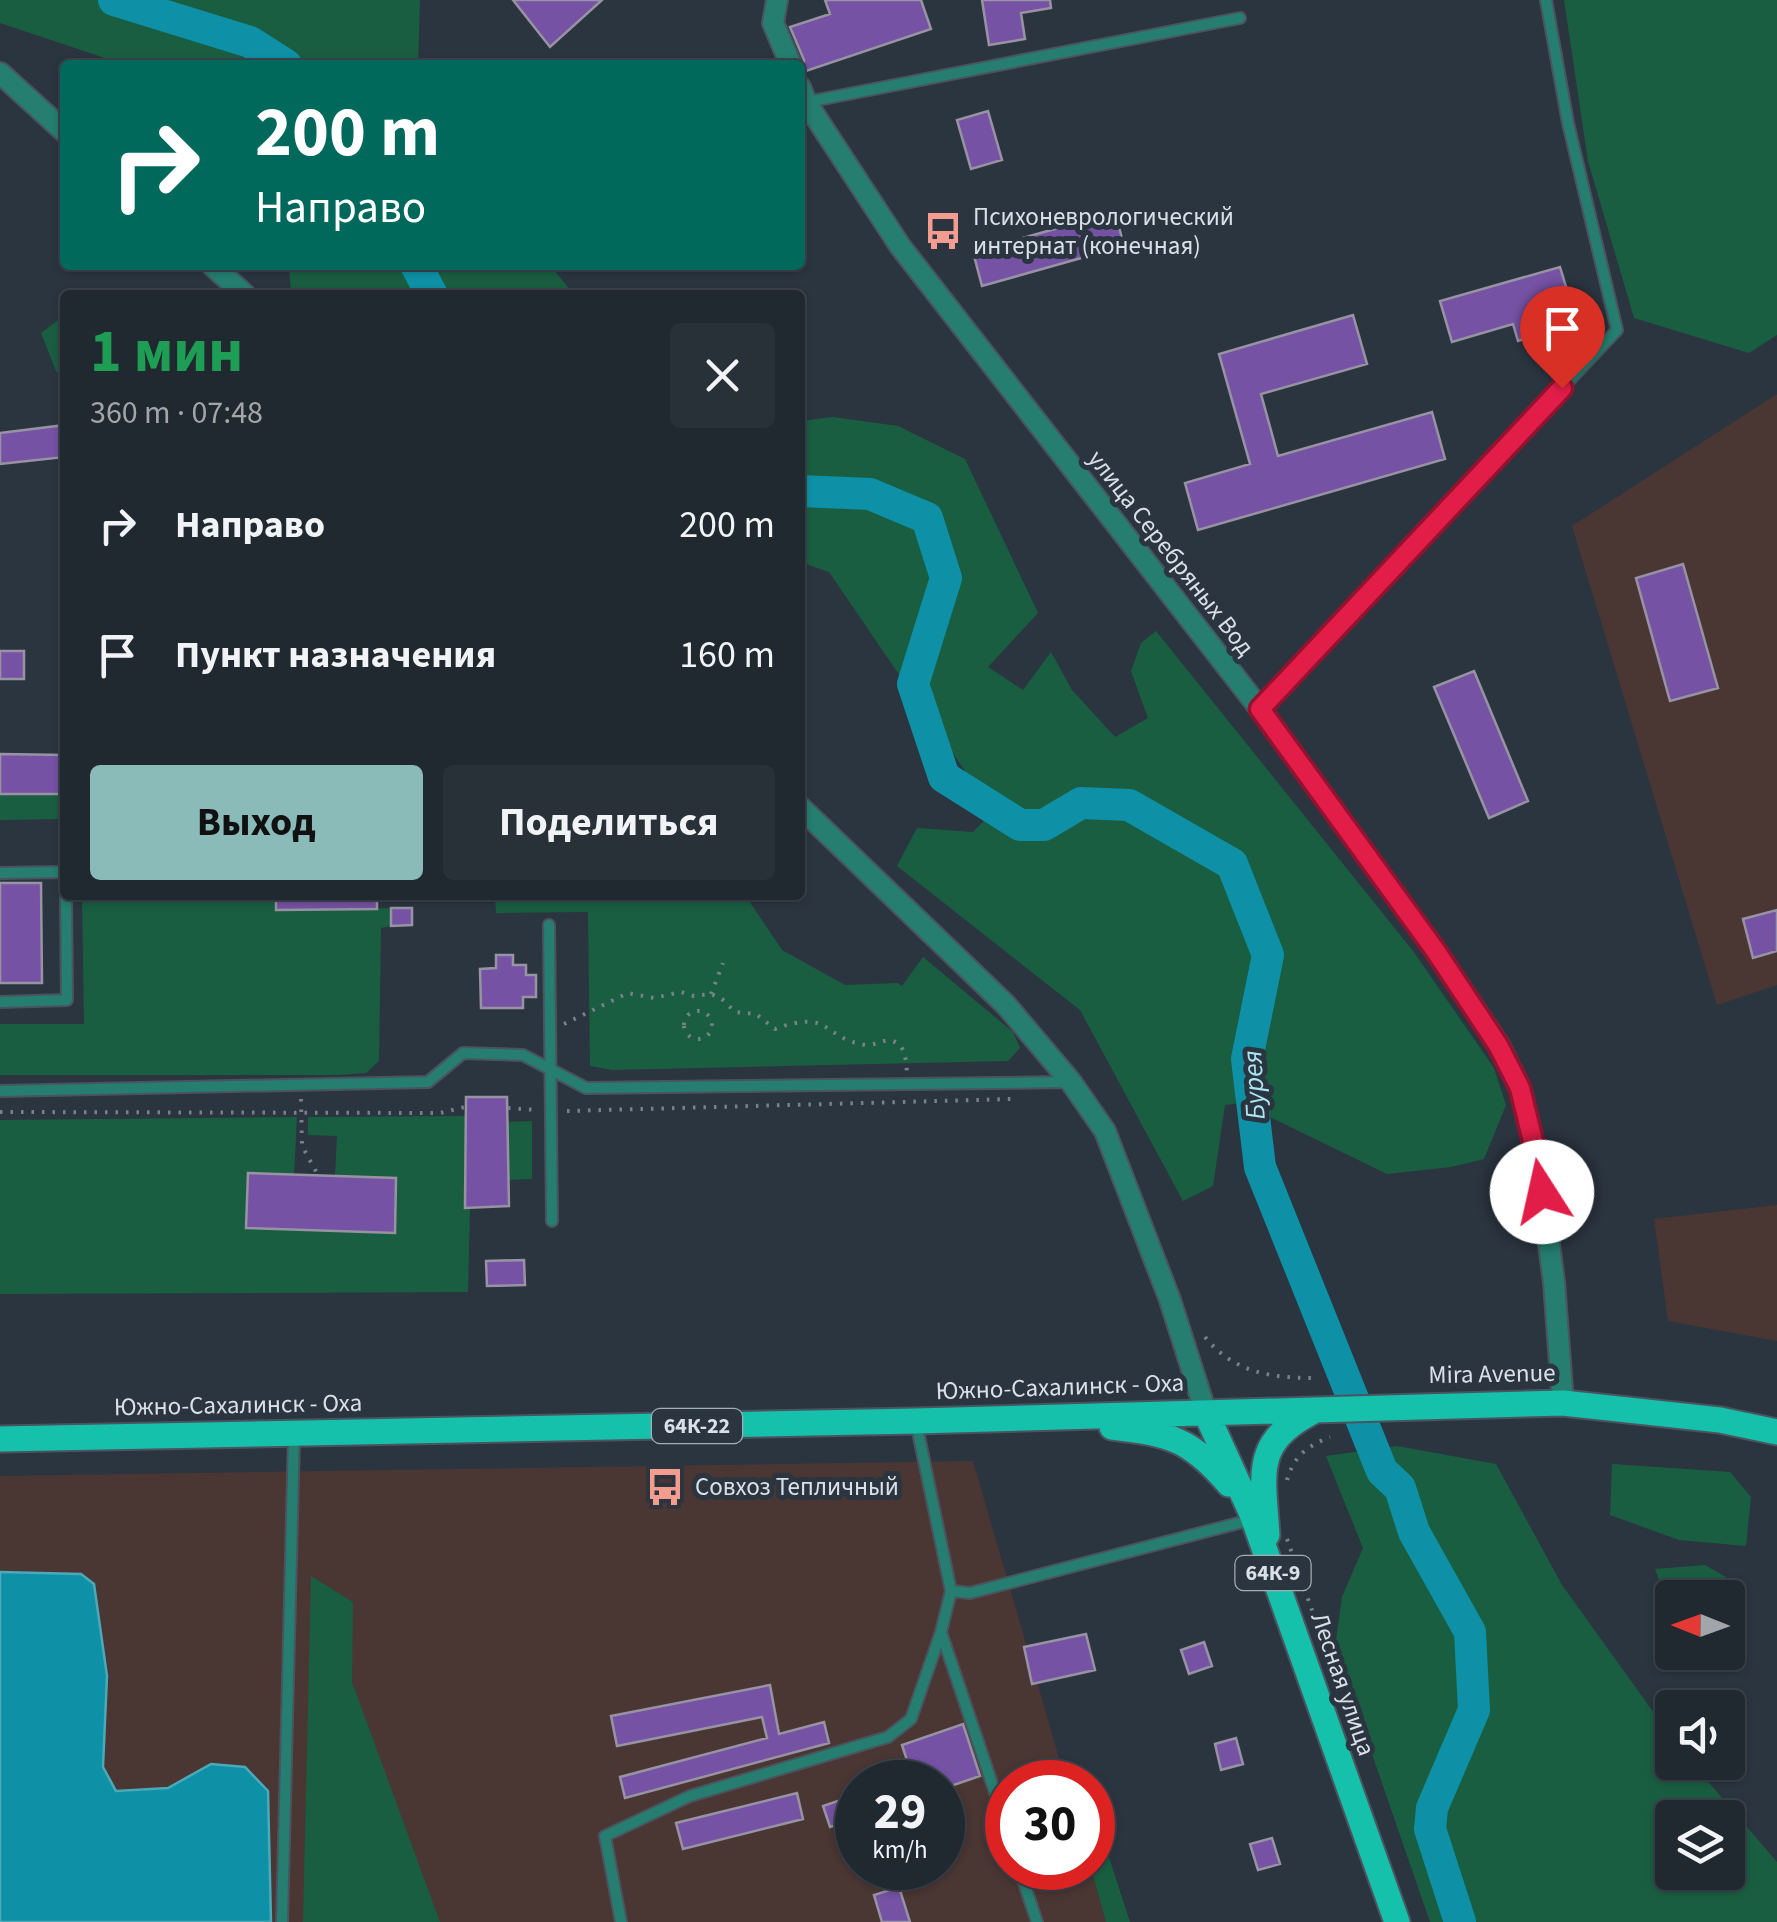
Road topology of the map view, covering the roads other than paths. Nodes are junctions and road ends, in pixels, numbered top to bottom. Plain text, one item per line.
1 (777, 0) edge
2 (1546, 0) edge
3 (1240, 18) dead end
4 (789, 60) edge
5 (0, 73) edge
6 (805, 95) edge
7 (805, 98) edge
8 (60, 127) edge
9 (217, 270) edge
10 (239, 290) edge
11 (1260, 709) junction
12 (805, 813) edge
13 (0, 872) edge
14 (60, 872) edge
15 (66, 900) edge
16 (549, 925) dead end
17 (0, 1002) edge
18 (552, 1070) junction
19 (1071, 1082) junction
20 (0, 1092) edge
21 (552, 1221) dead end
22 (1564, 1403) junction
23 (1326, 1407) junction
24 (1206, 1413) junction
25 (1033, 1418) junction
26 (916, 1421) junction
27 (1777, 1432) edge
28 (294, 1435) junction
29 (0, 1439) edge
30 (1251, 1512) junction
31 (1270, 1565) junction
32 (950, 1591) junction
33 (942, 1632) junction
34 (985, 1762) edge
35 (1027, 1890) edge
36 (282, 1922) edge
37 (621, 1922) edge
38 (1038, 1922) edge
39 (1396, 1922) edge

1 - 4 street
2 - 11 lane
3 - 6 lane
5 - 8 street
7 - 11 street, улица Серебряных Вод
9 - 10 street
11 - 22 street, улица Серебряных Вод
12 - 19 street
13 - 14 lane
15 - 17 lane
16 - 18 lane
18 - 19 lane
18 - 20 lane
18 - 21 lane
19 - 24 street
22 - 23 main road, Mira Avenue
22 - 27 main road, Mira Avenue
23 - 24 main road, Mira Avenue
23 - 31 main road
24 - 25 main road, Южно-Сахалинск - Оха / 64К-22
24 - 30 main road, Лесная улица / 64К-9
25 - 26 main road, Южно-Сахалинск - Оха / 64К-22
25 - 30 main road
26 - 28 main road, Южно-Сахалинск - Оха / 64К-22
26 - 32 lane
28 - 29 main road, Южно-Сахалинск - Оха / 64К-22
28 - 36 lane
30 - 31 main road, Лесная улица / 64К-9
30 - 32 lane
31 - 39 main road, Лесная улица / 64К-9
32 - 33 lane
33 - 34 lane
33 - 37 lane
35 - 38 lane

